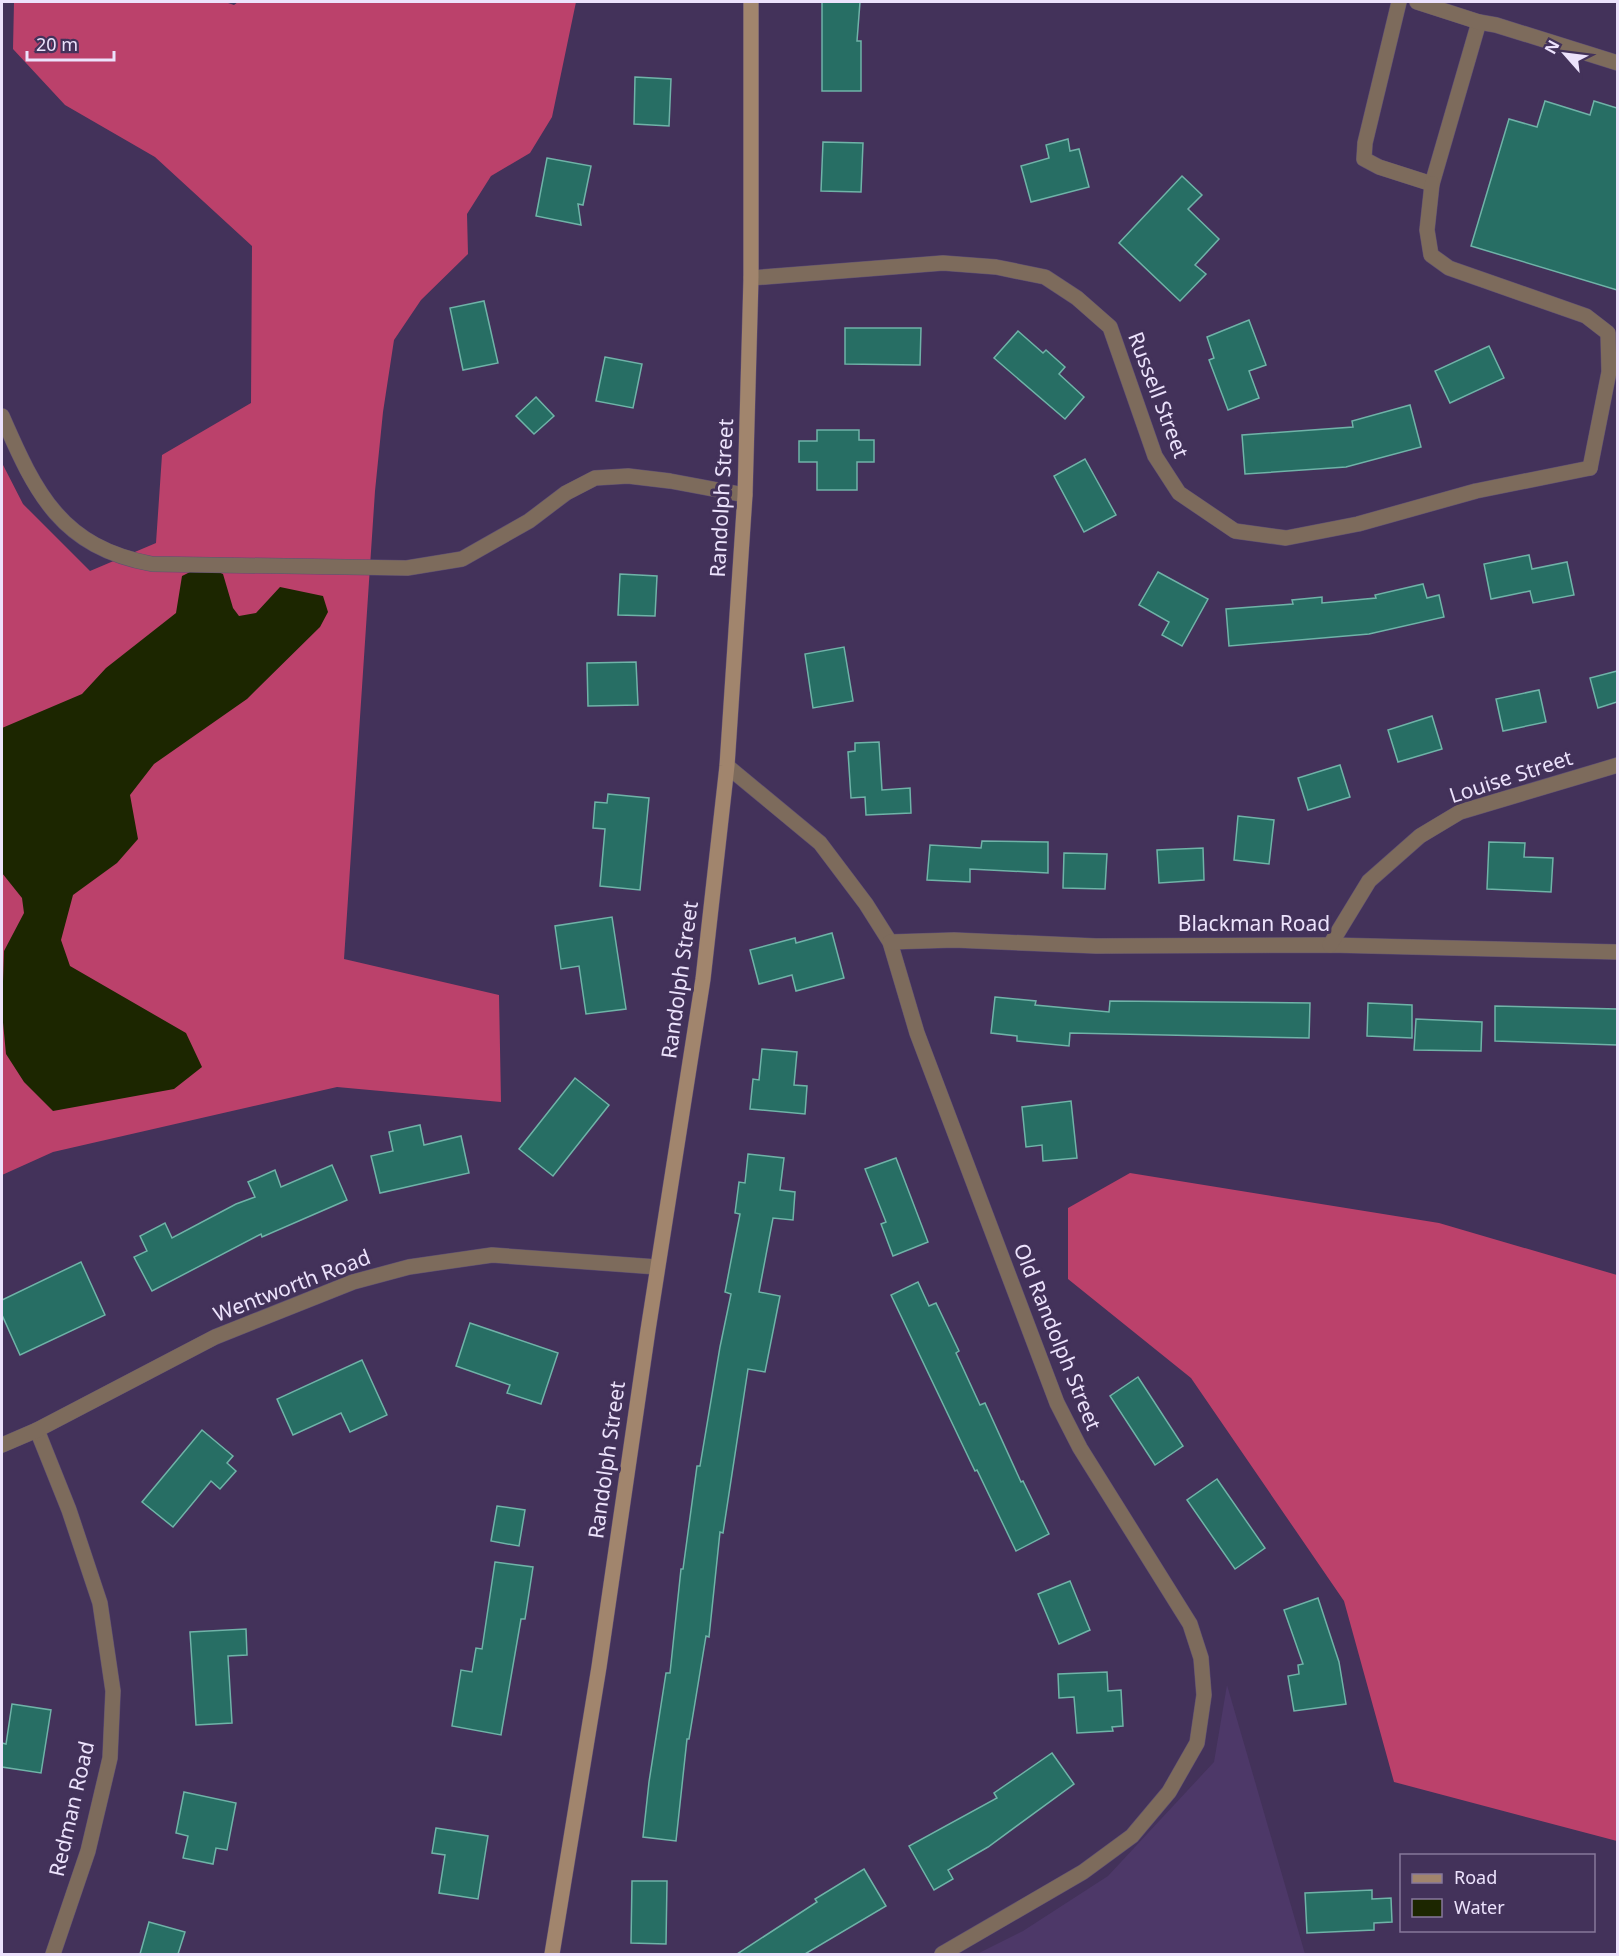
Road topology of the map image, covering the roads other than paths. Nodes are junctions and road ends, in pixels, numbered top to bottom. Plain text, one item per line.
1 (751, 2) edge
2 (1399, 2) edge
3 (1417, 2) edge
4 (1479, 22) junction
5 (1617, 63) edge
6 (1432, 184) junction
7 (751, 278) junction
8 (2, 416) edge
9 (745, 495) junction
10 (1617, 765) edge
11 (726, 766) junction
12 (890, 942) junction
13 (1330, 945) junction
14 (1617, 952) edge
15 (657, 1266) junction
16 (37, 1430) junction
17 (2, 1445) edge
18 (53, 1954) edge
19 (552, 1954) edge
20 (942, 1954) edge

1 - 7 main road, Randolph Street
2 - 6 street
3 - 4 street
4 - 5 street
4 - 6 street
6 - 7 street, Russell Street
7 - 9 main road, Randolph Street
8 - 9 street
9 - 11 main road, Randolph Street
10 - 13 street, Louise Street
11 - 12 street, Old Randolph Street
11 - 15 main road, Randolph Street
12 - 13 street, Blackman Road
12 - 20 street, Old Randolph Street
13 - 14 street, Blackman Road
15 - 16 street, Wentworth Road
15 - 19 main road, Randolph Street
16 - 17 street, Wentworth Road
16 - 18 street, Redman Road

